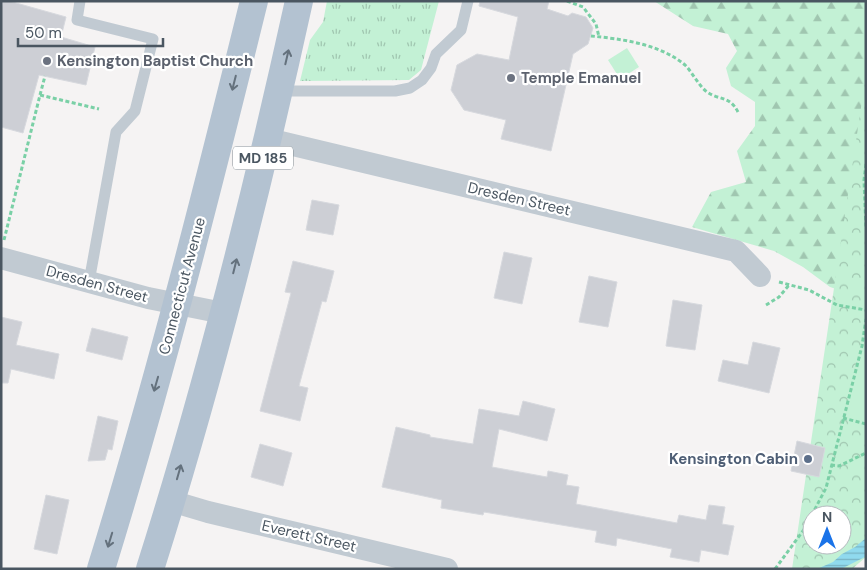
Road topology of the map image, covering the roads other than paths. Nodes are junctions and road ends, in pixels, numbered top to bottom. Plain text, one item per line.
1 (254, 1) edge
2 (299, 1) edge
3 (468, 1) edge
4 (78, 2) edge
5 (279, 91) junction
6 (268, 139) junction
7 (2, 249) edge
8 (760, 276) road end
9 (89, 282) junction
10 (178, 303) junction
11 (223, 313) junction
12 (171, 501) junction
13 (101, 569) edge
14 (150, 569) edge
15 (447, 569) edge

1 -> 10 main road, Connecticut Avenue / MD 185
5 -> 2 main road, MD 185
3 - 5 lane
4 - 9 lane
5 - 6 main road, MD 185
6 - 8 street, Dresden Street
11 -> 6 main road, MD 185
7 - 9 street, Dresden Street
9 - 10 street, Dresden Street
10 - 11 street, Dresden Street
10 -> 13 main road, Connecticut Avenue / MD 185
12 -> 11 main road, MD 185
12 - 14 main road, MD 185
12 - 15 street, Everett Street

